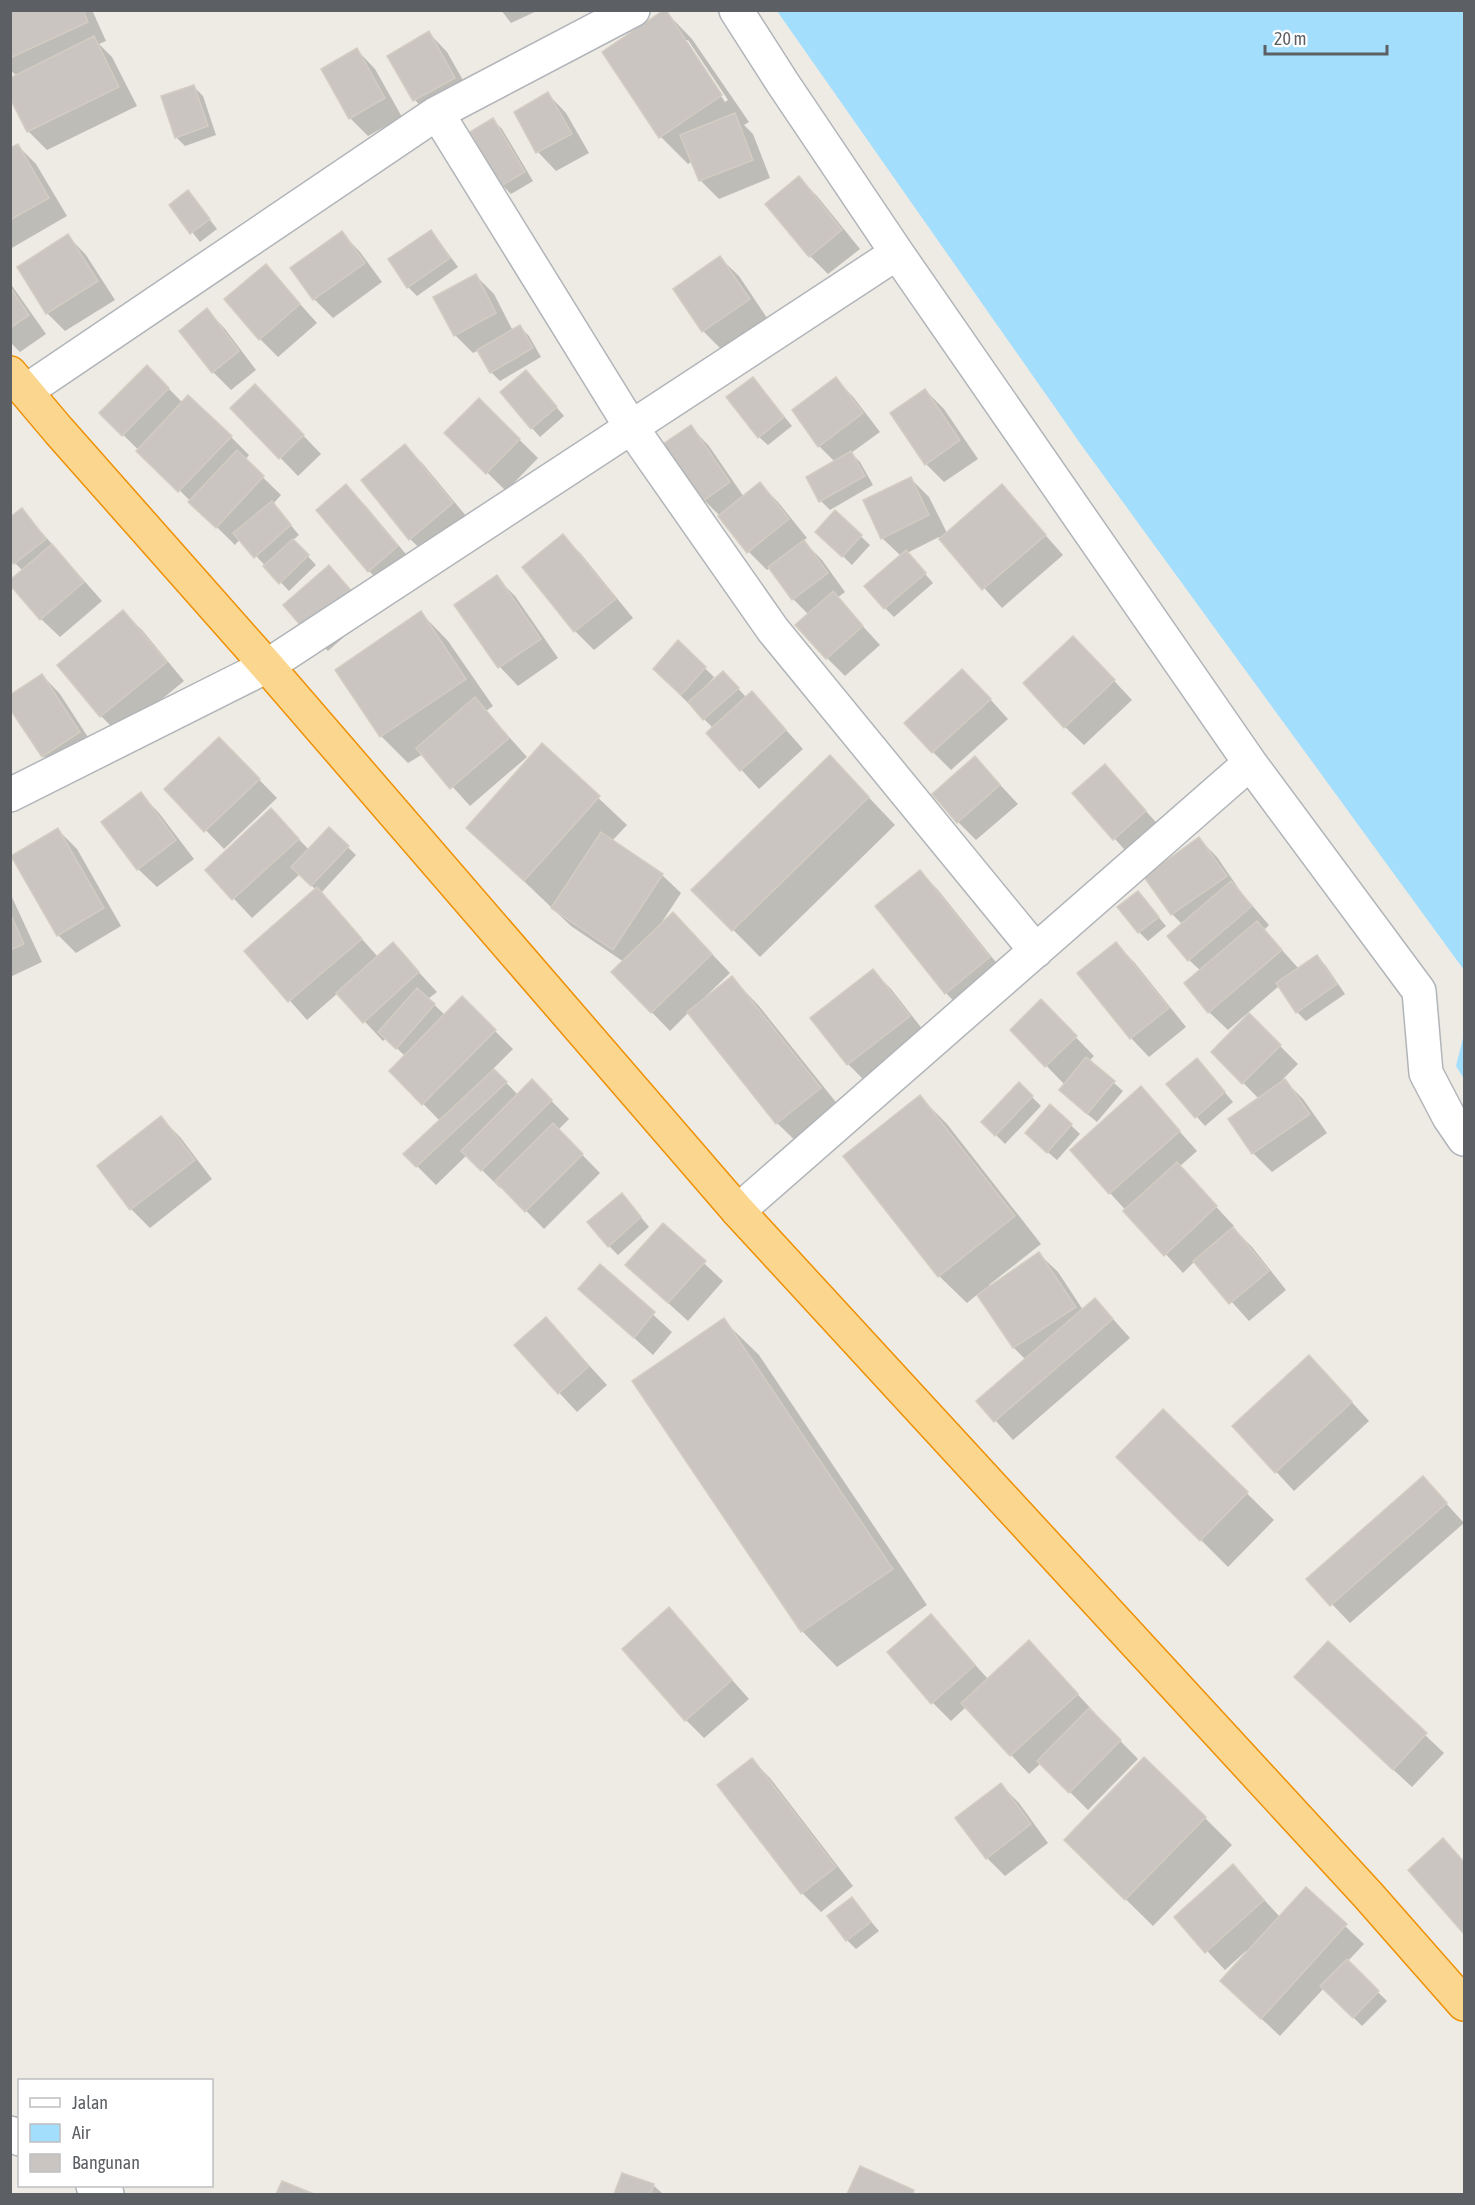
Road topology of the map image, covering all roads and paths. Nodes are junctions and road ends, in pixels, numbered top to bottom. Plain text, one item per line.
1 (633, 10) edge
2 (736, 10) edge
3 (437, 113) junction
4 (897, 253) junction
5 (18, 382) edge
6 (631, 427) junction
7 (267, 666) junction
8 (1250, 763) junction
9 (10, 795) edge
10 (1036, 951) junction
11 (1464, 1139) edge
12 (738, 1211) junction
13 (1464, 2004) edge

1 - 3 street
2 - 4 street
3 - 5 street
3 - 6 street
4 - 6 street
4 - 8 street
5 - 7 highway
6 - 7 street
6 - 10 street
7 - 9 street
7 - 12 highway
8 - 10 street
8 - 11 street
10 - 12 street
12 - 13 highway

